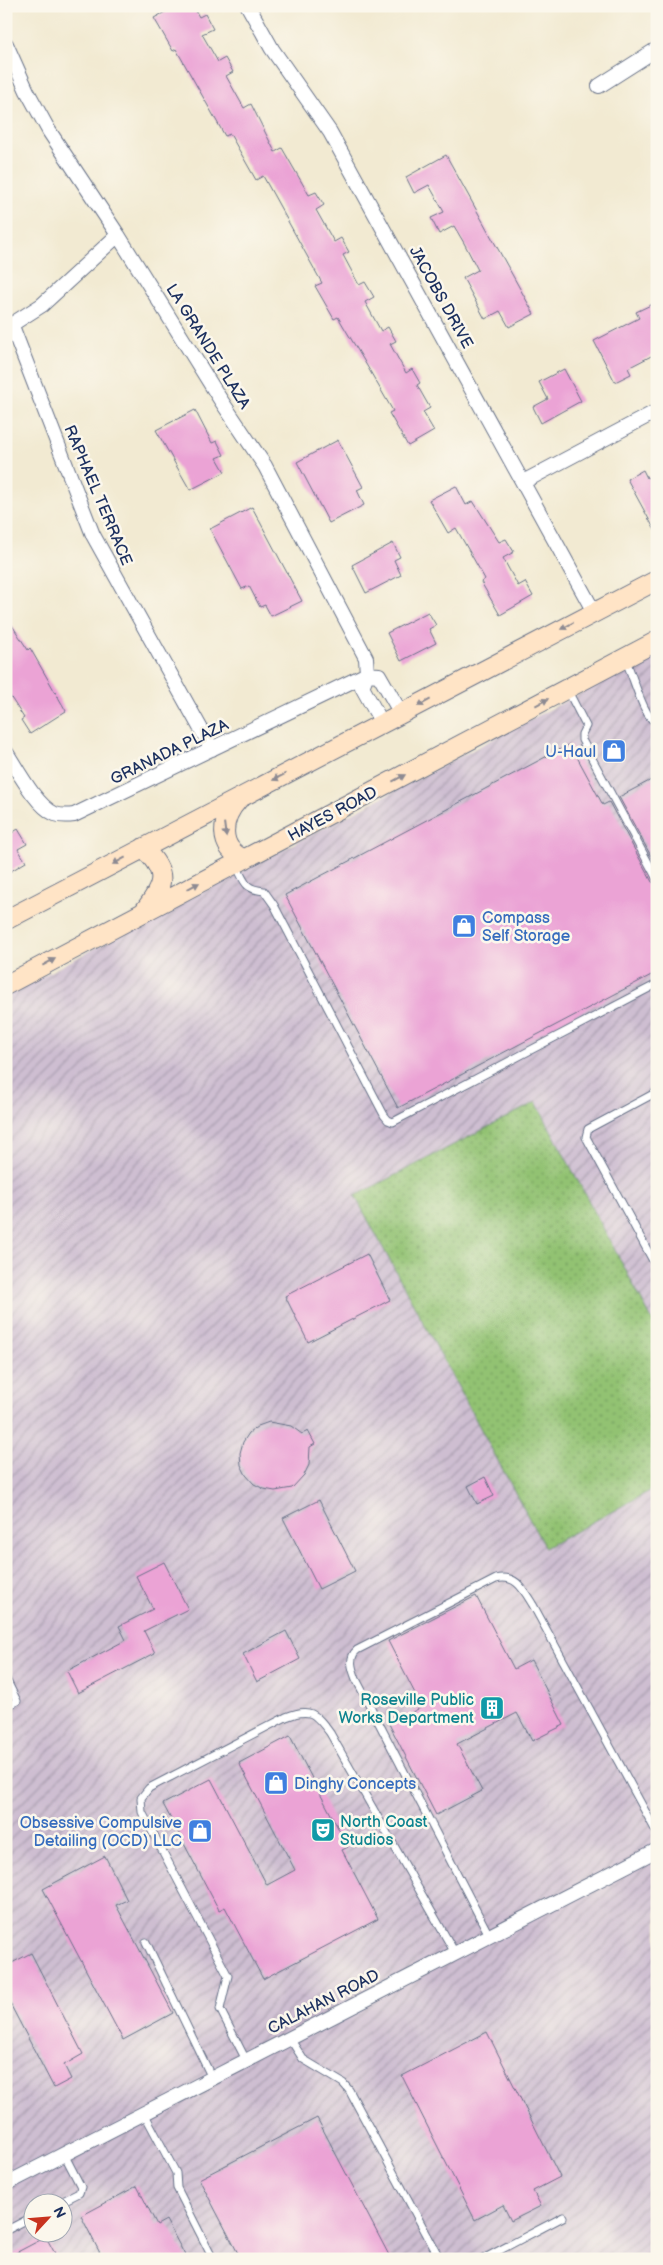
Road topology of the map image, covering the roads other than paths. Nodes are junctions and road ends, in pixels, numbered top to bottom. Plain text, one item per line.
1 (248, 6) edge
2 (6, 44) edge
3 (657, 49) edge
4 (599, 86) dead end
5 (118, 235) junction
6 (9, 327) edge
7 (657, 411) edge
8 (523, 482) junction
9 (657, 580) edge
10 (594, 612) junction
11 (657, 641) edge
12 (624, 658) junction
13 (367, 674) junction
14 (567, 688) junction
15 (402, 715) junction
16 (657, 723) edge
17 (383, 724) junction
18 (212, 749) junction
19 (6, 752) edge
20 (240, 797) junction
21 (143, 848) junction
22 (240, 862) junction
23 (657, 879) edge
24 (143, 913) junction
25 (6, 920) edge
26 (657, 984) edge
27 (6, 985) edge
28 (657, 1092) edge
29 (657, 1268) edge
30 (6, 1679) edge
31 (6, 1706) edge
32 (657, 1833) edge
33 (657, 1850) edge
34 (489, 1935) junction
35 (146, 1942) dead end
36 (455, 1953) junction
37 (289, 2037) junction
38 (246, 2060) junction
39 (212, 2078) junction
40 (144, 2112) junction
41 (64, 2154) junction
42 (6, 2184) edge
43 (72, 2196) edge
44 (563, 2217) dead end
45 (22, 2221) edge
46 (7, 2228) edge
47 (213, 2259) edge
48 (440, 2259) edge
49 (483, 2259) edge

1 - 8 street, JACOBS DRIVE
2 - 5 street, LA GRANDE PLAZA
3 - 4 street
5 - 6 street
5 - 13 street, LA GRANDE PLAZA
6 - 18 street, RAPHAEL TERRACE
7 - 8 street
8 - 10 street, JACOBS DRIVE
9 - 10 street
10 -> 15 street
11 - 12 street, HAYES ROAD
12 - 14 street, HAYES ROAD
12 - 16 lane
13 - 15 street
13 - 17 street, LA GRANDE PLAZA
13 - 18 street, GRANADA PLAZA
22 -> 14 street, HAYES ROAD
14 - 23 lane
15 - 17 street
17 -> 20 street
18 - 19 street, GRANADA PLAZA
20 - 21 street
20 -> 22 street
21 - 24 street
21 -> 25 street
24 -> 22 street, HAYES ROAD
22 - 26 lane
27 -> 24 street, HAYES ROAD
28 - 29 lane
30 - 31 lane
32 - 34 lane
33 - 34 street, CALAHAN ROAD
34 - 36 street, CALAHAN ROAD
35 - 39 lane
36 - 37 street, CALAHAN ROAD
36 - 38 lane
37 - 38 street, CALAHAN ROAD
37 - 48 lane
38 - 39 street, CALAHAN ROAD
39 - 40 street, CALAHAN ROAD
40 - 41 street, CALAHAN ROAD
40 - 47 lane
41 - 42 street, CALAHAN ROAD
41 - 43 lane
44 - 49 lane
45 - 46 lane

